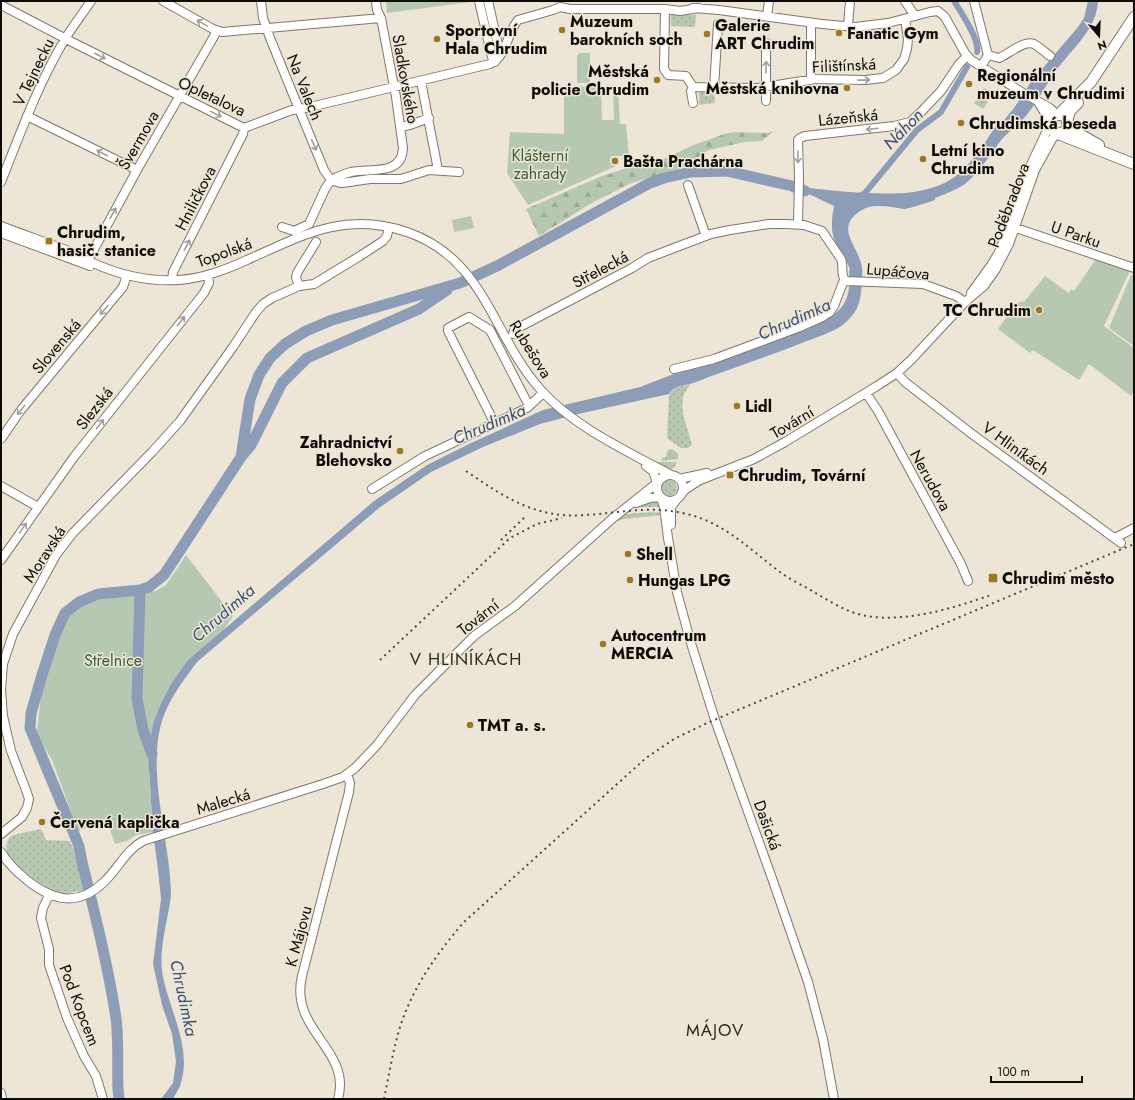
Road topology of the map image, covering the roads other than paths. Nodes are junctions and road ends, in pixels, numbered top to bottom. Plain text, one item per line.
1 (92, 1) edge
2 (163, 1) edge
3 (261, 1) edge
4 (376, 1) edge
5 (479, 1) edge
6 (488, 1) edge
7 (769, 1) edge
8 (850, 1) edge
9 (905, 1) edge
10 (974, 1) edge
11 (558, 4) edge
12 (1, 5) edge
13 (705, 6) edge
14 (665, 9) junction
15 (767, 16) junction
16 (915, 16) junction
17 (381, 18) junction
18 (1134, 18) edge
19 (905, 19) junction
20 (813, 23) junction
21 (718, 24) dead end
22 (848, 26) junction
23 (266, 29) junction
24 (1134, 30) edge
25 (217, 31) junction
26 (65, 39) junction
27 (766, 46) tunnel mouth
28 (503, 52) junction
29 (988, 55) junction
30 (1050, 56) dead end
31 (973, 61) junction
32 (495, 62) junction
33 (811, 80) junction
34 (421, 81) junction
35 (692, 87) junction
36 (394, 88) junction
37 (714, 88) junction
38 (766, 88) junction
39 (180, 96) junction
40 (766, 101) dead end
41 (693, 103) dead end
42 (299, 109) junction
43 (27, 116) junction
44 (429, 118) junction
45 (1058, 120) junction
46 (400, 127) junction
47 (244, 128) junction
48 (1058, 134) junction
49 (1134, 159) edge
50 (1134, 164) edge
51 (137, 170) junction
52 (438, 170) junction
53 (459, 172) dead end
54 (331, 180) junction
55 (1, 182) edge
56 (688, 185) dead end
57 (798, 224) junction
58 (1, 226) edge
59 (282, 227) dead end
60 (1012, 227) junction
61 (389, 230) junction
62 (1, 233) edge
63 (706, 236) junction
64 (316, 242) dead end
65 (86, 262) junction
66 (1134, 268) edge
67 (127, 277) junction
68 (208, 277) junction
69 (172, 280) junction
70 (846, 281) junction
71 (300, 286) junction
72 (965, 302) junction
73 (513, 334) dead end
74 (674, 369) dead end
75 (896, 373) junction
76 (866, 394) junction
77 (542, 395) junction
78 (527, 402) dead end
79 (574, 421) junction
80 (494, 422) junction
81 (2, 434) edge
82 (730, 468) junction
83 (671, 475) junction
84 (679, 478) junction
85 (657, 483) junction
86 (1, 486) edge
87 (372, 489) dead end
88 (679, 497) junction
89 (660, 498) junction
90 (38, 507) junction
91 (621, 511) junction
92 (1134, 528) edge
93 (1, 560) edge
94 (672, 562) junction
95 (968, 581) dead end
96 (347, 774) junction
97 (1, 834) edge
98 (1, 852) edge
99 (48, 895) junction
100 (1, 1093) edge
101 (2, 1099) edge
102 (103, 1099) edge
103 (338, 1099) edge
104 (834, 1099) edge

1 - 26 street, V Tejnecku
25 -> 2 street
3 - 23 street, Na Valech
4 - 17 street, Sladkovského
5 - 32 street
6 - 28 street
7 - 15 street
8 - 22 street
9 - 16 street
10 - 29 street
11 - 14 street
11 - 28 street
12 - 26 street, Opletalova
13 - 14 street
13 - 15 street
14 - 35 street
15 - 20 street
16 - 19 street
16 - 31 street
17 - 23 street
17 - 36 street, Sladkovského
18 - 45 main road
19 - 22 street
33 -> 19 street, Filištínská
20 - 22 street
20 - 33 street
21 - 37 street
23 - 25 street
23 - 42 street, Na Valech
24 - 45 main road
25 - 39 street, Švermova
26 -> 39 street, Opletalova
26 - 43 street, V Tejnecku
38 -> 27 street
28 - 32 street
29 - 30 street
29 - 31 street, Lázeňská
31 - 45 street
31 -> 57 street, Lázeňská
32 - 34 street, Opletalova
33 - 38 street, Filištínská
34 - 36 street, Opletalova
34 - 44 street
35 - 37 street, Filištínská
35 - 41 street
36 - 42 street, Opletalova
36 - 46 street, Sladkovského
37 - 38 street, Filištínská
38 - 40 street
39 -> 47 street, Opletalova
39 - 51 street, Švermova
42 - 47 street, Opletalova
42 -> 54 street, Na Valech
51 -> 43 street
43 - 55 street, V Tejnecku
44 - 46 street
44 - 52 street
45 - 48 main road
45 - 48 main road
45 - 49 main road
45 - 60 street, Poděbradova
46 - 54 street, Sladkovského
69 -> 47 street, Hniličkova
48 - 50 main road
48 - 60 street, Poděbradova
65 -> 51 street, Švermova
52 - 53 street
52 - 54 street
54 - 59 street
56 - 63 street
57 - 63 street, Střelecká
57 - 70 street, Střelecká
58 - 65 street, Topolská
60 - 66 street, U Parku
60 - 72 street, Poděbradova
61 - 68 street, Topolská
61 - 71 street
61 - 77 street, Rubešova
62 - 65 street, Topolská
63 - 73 street, Střelecká
64 - 71 street
65 - 67 street, Topolská
67 - 68 street, Topolská
67 - 69 street, Topolská
67 -> 81 street, Slovenská
68 - 69 street, Topolská
90 -> 68 street, Slezská
70 - 72 street, Lupáčova
70 - 74 street
71 - 97 street, Moravská
72 - 75 street, Poděbradova
75 - 76 street, Poděbradova
75 - 92 street, V Hliníkách
76 - 82 street, Tovární
76 - 95 street, Nerudova
77 - 79 street, Rubešova
77 - 80 street
78 - 80 street
79 - 83 street, Rubešova
79 - 85 street, Rubešova
80 - 87 street
82 - 84 street, Tovární
82 - 88 street, Tovární
83 - 84 street
83 - 85 street
84 - 88 street
85 - 89 street
85 - 91 street, Tovární
86 - 90 street
88 - 89 street
88 - 94 street, Dašická
89 - 91 street, Tovární
89 - 94 street, Dašická
93 -> 90 street, Slezská
91 - 96 street, Tovární
94 - 104 street, Dašická
96 - 99 street, Malecká
96 - 103 street, K Májovu
98 - 99 street, Malecká
99 - 102 street, Pod Kopcem
100 - 101 street

